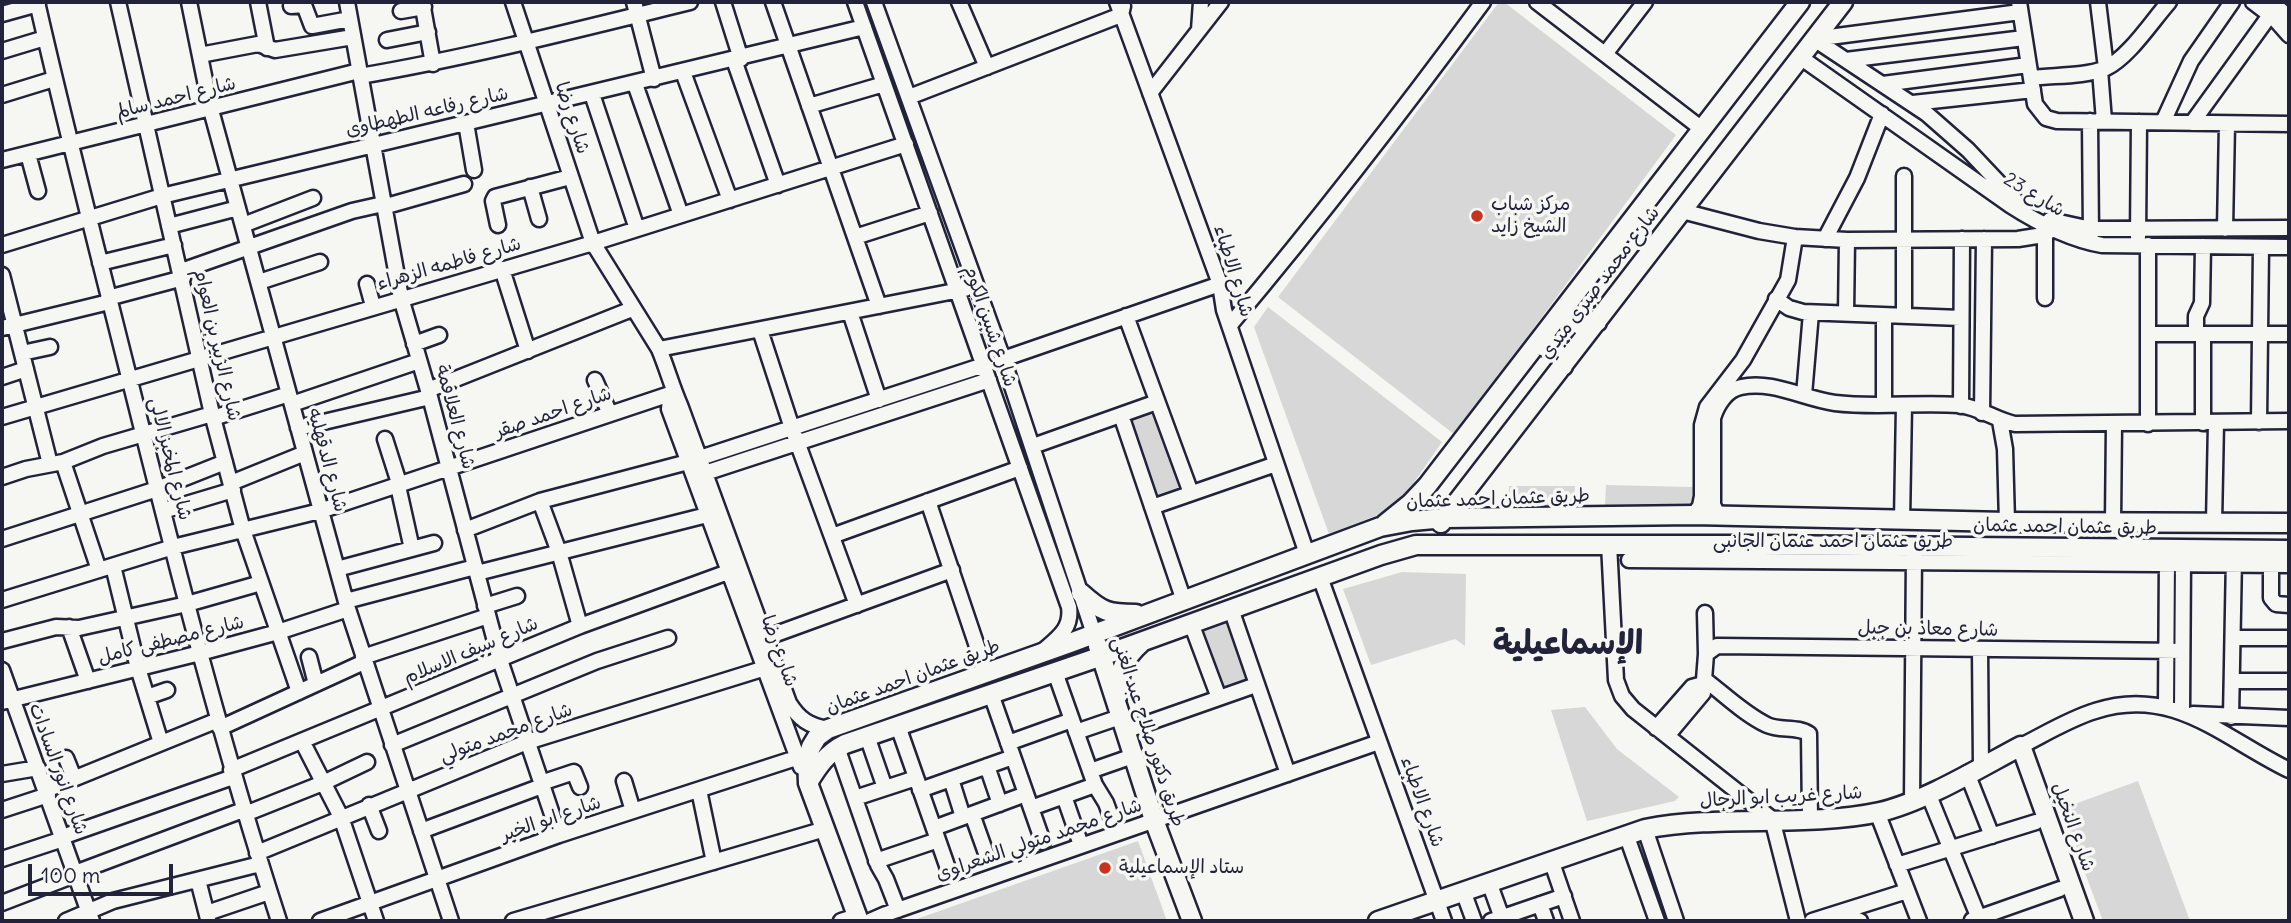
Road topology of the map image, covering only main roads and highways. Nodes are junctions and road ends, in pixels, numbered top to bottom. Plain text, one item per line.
1 (1800, 2) edge
2 (1843, 2) edge
3 (1567, 305) junction
4 (1597, 322) junction
5 (1535, 346) junction
6 (1563, 366) junction
7 (1707, 515) junction
8 (1758, 515) junction
9 (1445, 519) junction
10 (2289, 523) edge
11 (1380, 527) junction
12 (1705, 545) junction
13 (1758, 545) junction
14 (2280, 557) edge
15 (1368, 560) junction
16 (1260, 571) junction
17 (1081, 593) road end
18 (1269, 595) junction
19 (1150, 614) junction
20 (1094, 634) junction
21 (1143, 641) junction
22 (1070, 643) junction
23 (1096, 658) junction
24 (1121, 719) junction
25 (822, 733) junction
26 (2016, 749) junction
27 (834, 750) junction
28 (808, 783) junction
29 (857, 920) edge
30 (1192, 921) edge
31 (1378, 921) edge
32 (2071, 921) edge
33 (2084, 921) edge

1 - 3 main road, شارع محمد صبرى مبدي
2 - 4 main road, شارع محمد صبرى مبدي
3 - 4 main road
3 - 5 main road, شارع محمد صبرى مبدي
4 - 6 main road, شارع محمد صبرى مبدي
5 - 6 main road
5 - 11 main road, شارع محمد صبرى مبدي
6 - 9 main road, شارع محمد صبرى مبدي
7 - 8 main road, طريق عثمان احمد عثمان
7 - 9 main road, طريق عثمان احمد عثمان
7 - 12 main road
8 - 10 main road, طريق عثمان احمد عثمان
8 - 13 main road
9 - 11 main road, طريق عثمان احمد عثمان
9 - 15 main road, شارع محمد صبرى مبدي
11 - 16 main road, طريق عثمان احمد عثمان
12 - 13 main road, طريق عثمان احمد عثمان
12 - 15 main road, طريق عثمان احمد عثمان
13 - 14 main road, طريق عثمان احمد عثمان
15 - 18 main road, طريق عثمان احمد عثمان
16 - 18 main road
16 - 19 main road, طريق عثمان احمد عثمان
17 - 19 main road
18 - 21 main road, طريق عثمان احمد عثمان
19 - 20 main road, طريق عثمان احمد عثمان
20 - 22 main road, طريق عثمان احمد عثمان
20 - 23 main road, طريق دكتور صلاح عبد الغنى
21 - 23 main road, طريق عثمان احمد عثمان
21 - 24 main road
22 - 23 main road
22 - 25 main road, طريق عثمان احمد عثمان
23 - 24 main road, طريق دكتور صلاح عبد الغنى
23 - 27 main road, طريق عثمان احمد عثمان
24 - 30 main road, طريق دكتور صلاح عبد الغنى
25 - 27 main road
25 - 28 main road, طريق عثمان احمد عثمان
26 - 31 main road, شارع غريب ابو الرجال
26 - 32 main road, شارع النخيل
26 - 33 main road, شارع النخيل
27 - 28 main road
28 - 29 main road, شارع رضا

